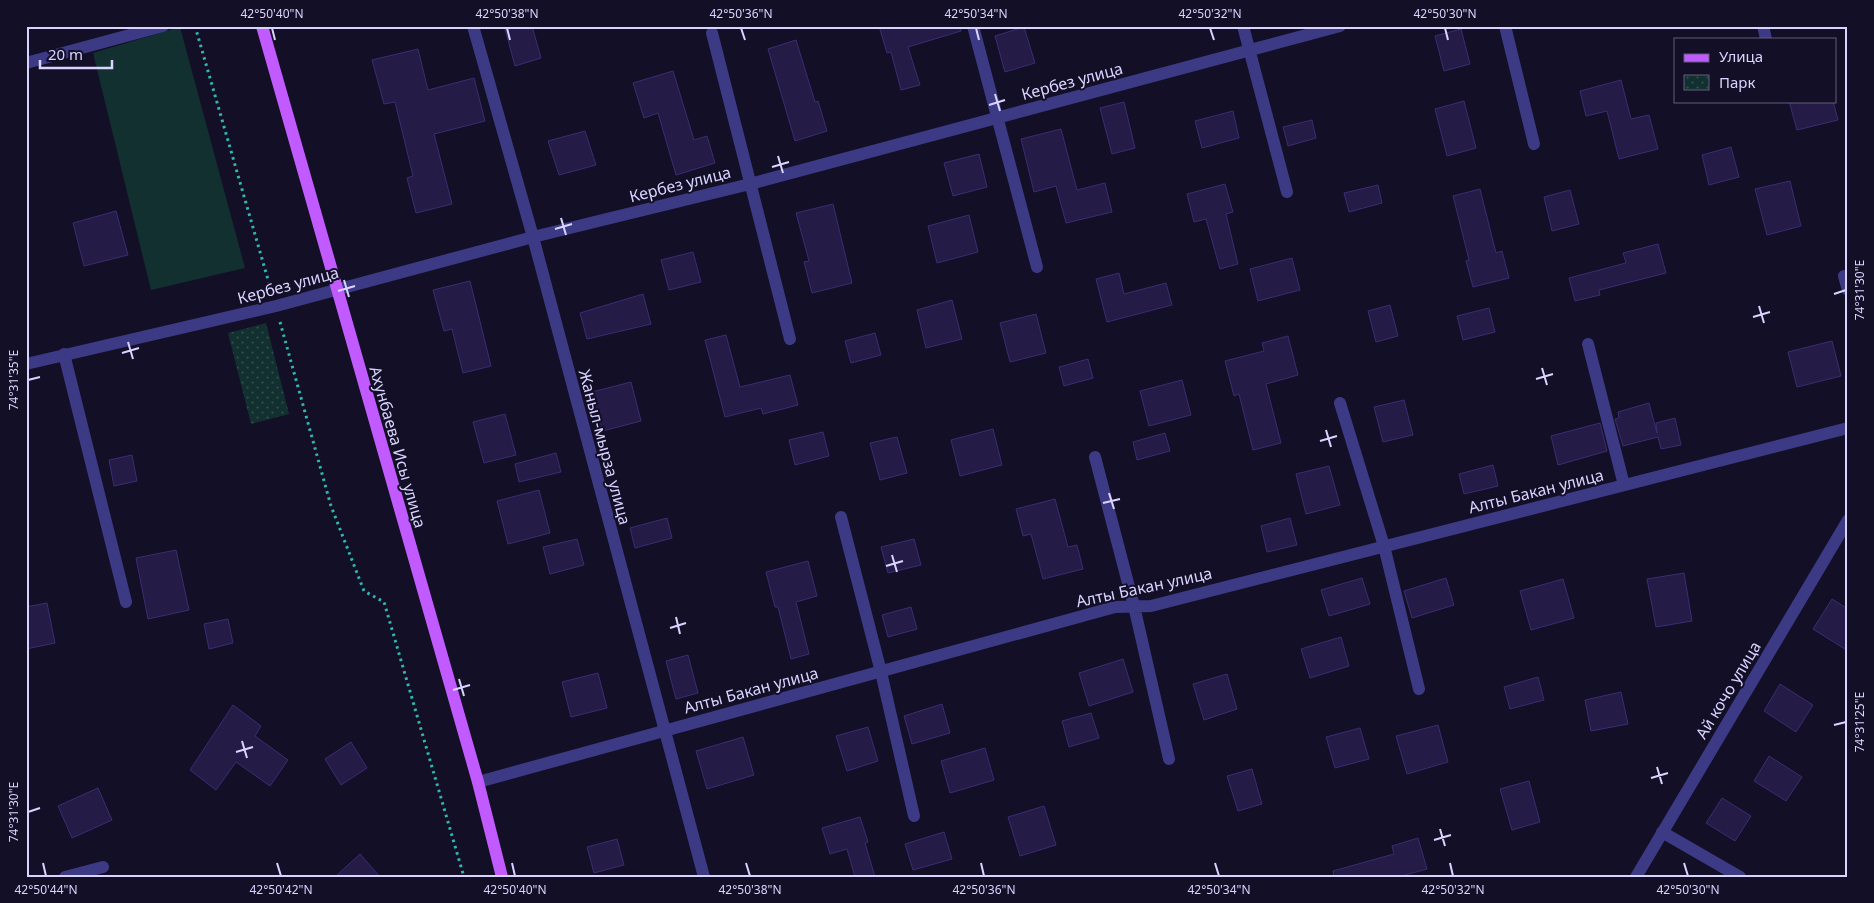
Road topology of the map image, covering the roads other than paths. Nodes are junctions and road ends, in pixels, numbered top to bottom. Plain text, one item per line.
1 (163, 26) edge
2 (262, 26) edge
3 (473, 26) edge
4 (973, 26) edge
5 (1243, 26) edge
6 (1340, 26) edge
7 (1505, 26) edge
8 (712, 33) dead end
9 (1250, 51) junction
10 (26, 63) edge
11 (997, 118) junction
12 (1534, 144) dead end
13 (750, 184) junction
14 (1287, 192) dead end
15 (533, 237) junction
16 (1037, 267) dead end
17 (1844, 276) dead end
18 (336, 289) junction
19 (1848, 290) edge
20 (790, 339) dead end
21 (1588, 344) dead end
22 (64, 354) junction
23 (26, 364) edge
24 (1340, 403) dead end
25 (1848, 428) edge
26 (1095, 457) dead end
27 (1624, 485) junction
28 (840, 516) dead end
29 (1848, 520) edge
30 (1384, 546) junction
31 (126, 602) dead end
32 (1134, 606) junction
33 (881, 672) junction
34 (1419, 689) dead end
35 (664, 731) junction
36 (1169, 759) dead end
37 (478, 782) junction
38 (914, 816) dead end
39 (1662, 832) junction
40 (103, 867) dead end
41 (65, 877) edge
42 (502, 877) edge
43 (704, 877) edge
44 (1636, 877) edge
45 (1740, 877) edge

1 - 10 street
2 - 18 main road, Ахунбаева Исы улица
3 - 15 street, Жаныл-мырза улица
4 - 11 street
5 - 9 street
6 - 9 street, Кербез улица
7 - 12 street
8 - 13 street
9 - 11 street, Кербез улица
9 - 14 street
11 - 13 street, Кербез улица
11 - 16 street
13 - 15 street, Кербез улица
13 - 20 street
15 - 18 street, Кербез улица
15 - 35 street, Жаныл-мырза улица
17 - 19 street
18 - 22 street, Кербез улица
18 - 37 main road, Ахунбаева Исы улица
21 - 27 street
22 - 23 street, Кербез улица
22 - 31 street
24 - 30 street
25 - 27 street, Алты Бакан улица
26 - 32 street
27 - 30 street, Алты Бакан улица
28 - 33 street
29 - 39 street, Ай кочо улица
30 - 32 street, Алты Бакан улица
30 - 34 street
32 - 33 street, Алты Бакан улица
32 - 36 street
33 - 35 street, Алты Бакан улица
33 - 38 street
35 - 37 street, Алты Бакан улица
35 - 43 street, Жаныл-мырза улица
37 - 42 main road, Ахунбаева Исы улица
39 - 44 street, Ай кочо улица
39 - 45 street
40 - 41 street

